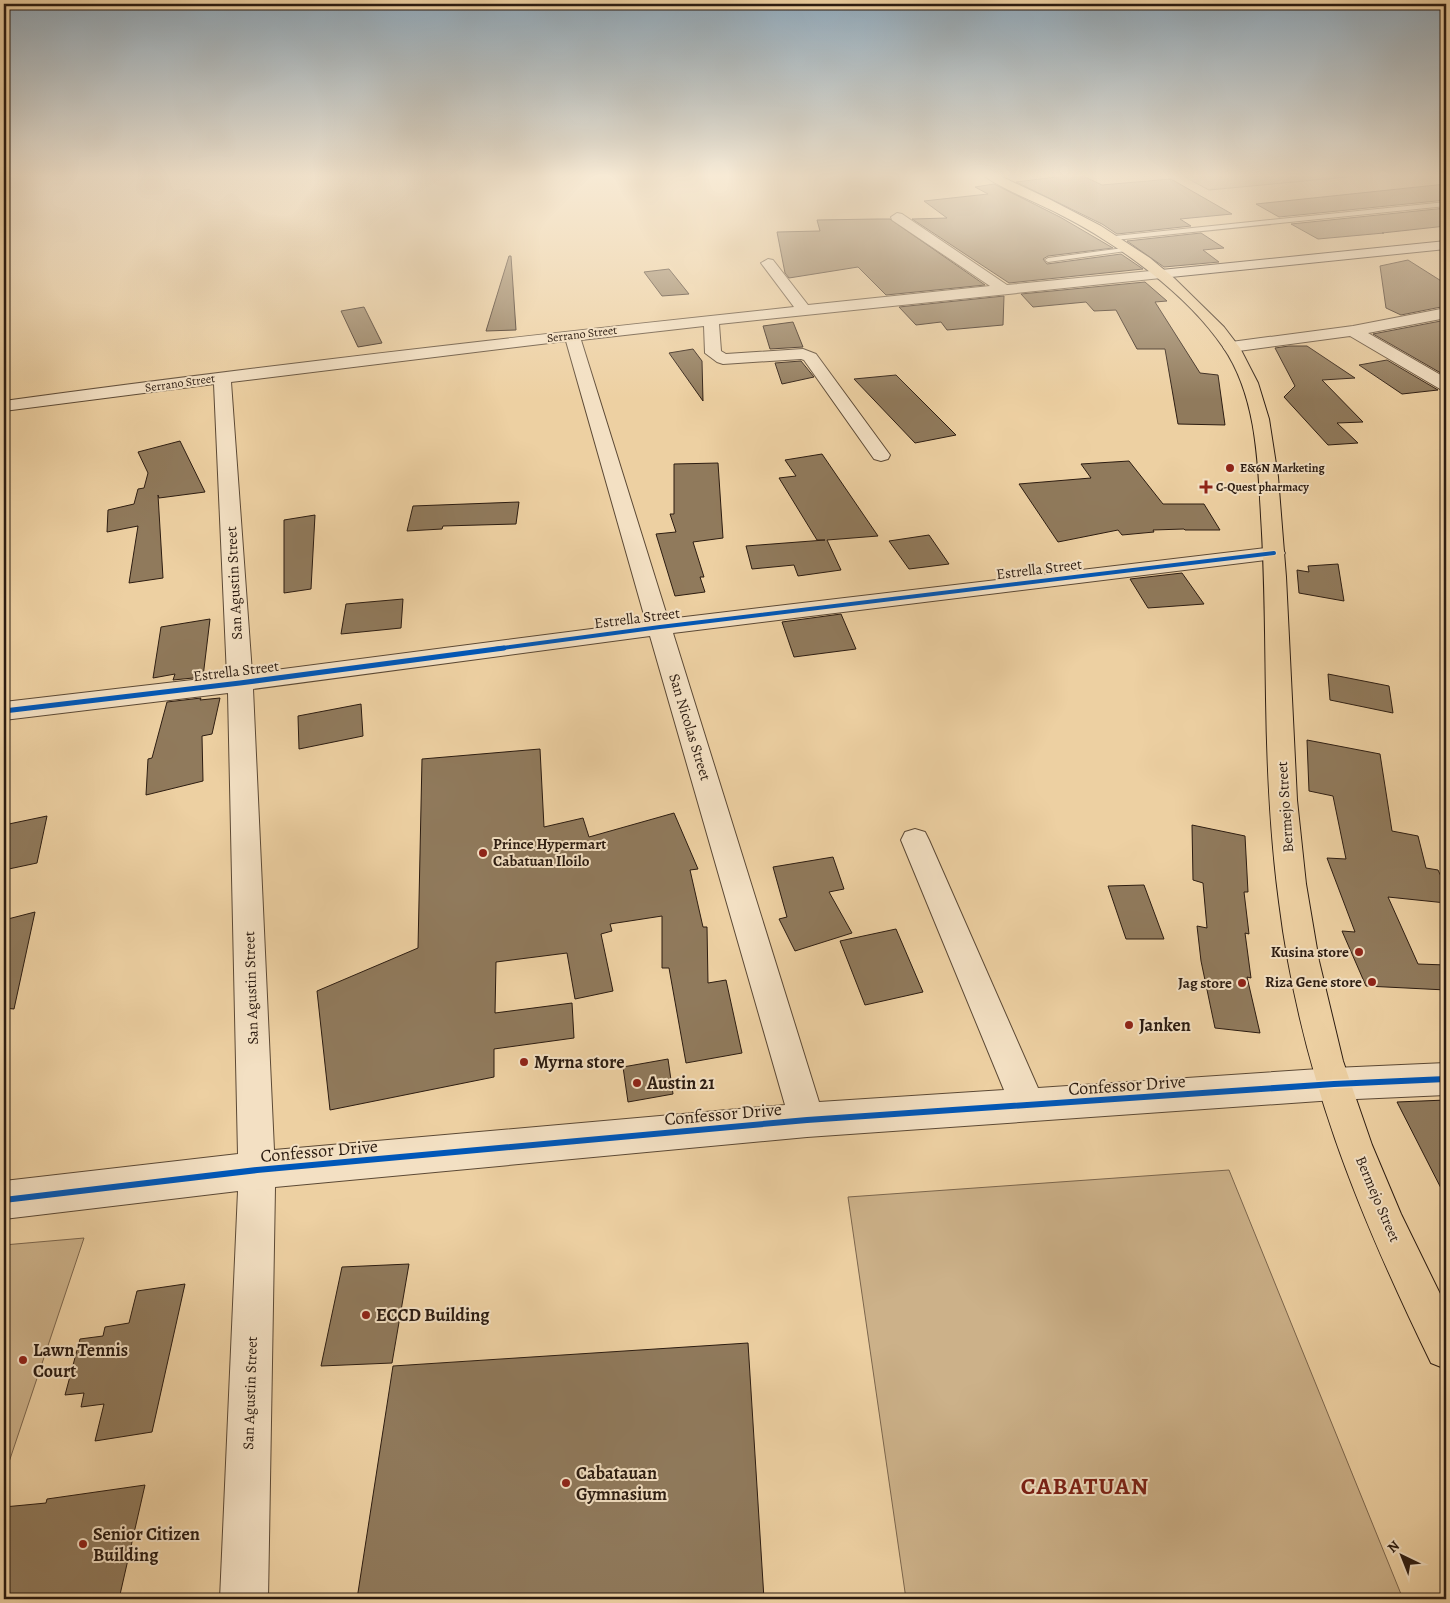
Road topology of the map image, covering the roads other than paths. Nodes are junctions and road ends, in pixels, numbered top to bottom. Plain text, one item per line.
1 (946, 250) edge
2 (1125, 250) edge
3 (1132, 250) edge
4 (1399, 250) edge
5 (1048, 260) dead end
6 (768, 263) dead end
7 (1161, 274) junction
8 (1004, 289) junction
9 (803, 310) junction
10 (1446, 313) edge
11 (711, 319) junction
12 (1353, 331) junction
13 (572, 335) junction
14 (1231, 347) junction
15 (222, 377) junction
16 (1446, 385) edge
17 (4, 406) edge
18 (881, 455) dead end
19 (1274, 553) junction
20 (660, 628) junction
21 (240, 683) junction
22 (4, 711) edge
23 (915, 840) dead end
24 (1446, 1079) edge
25 (1334, 1084) junction
26 (1028, 1106) junction
27 (807, 1120) junction
28 (257, 1170) junction
29 (4, 1200) edge
30 (1446, 1348) edge
31 (244, 1599) edge

1 - 8 street
2 - 5 lane
3 - 7 main road, Bermejo Street
4 - 7 street, Serrano Street
6 - 9 street
7 - 8 street, Serrano Street
7 - 14 main road, Bermejo Street
8 - 9 street, Serrano Street
9 - 11 street, Serrano Street
10 - 12 street
11 - 13 street, Serrano Street
11 - 18 street
12 - 14 street
12 - 16 street
13 - 15 street, Serrano Street
13 - 20 street, San Nicolas Street
14 - 19 main road, Bermejo Street
15 - 17 street, Serrano Street
15 - 21 street, San Agustin Street
19 - 20 street, Estrella Street
19 - 25 main road, Bermejo Street
20 - 21 street, Estrella Street
20 - 27 street, San Nicolas Street
21 - 22 street, Estrella Street
21 - 28 street, San Agustin Street
23 - 26 street
24 - 25 street, Confessor Drive
25 - 26 street, Confessor Drive
25 - 30 main road, Bermejo Street
26 - 27 street, Confessor Drive
27 - 28 street, Confessor Drive
28 - 29 street, Confessor Drive
28 - 31 street, San Agustin Street

